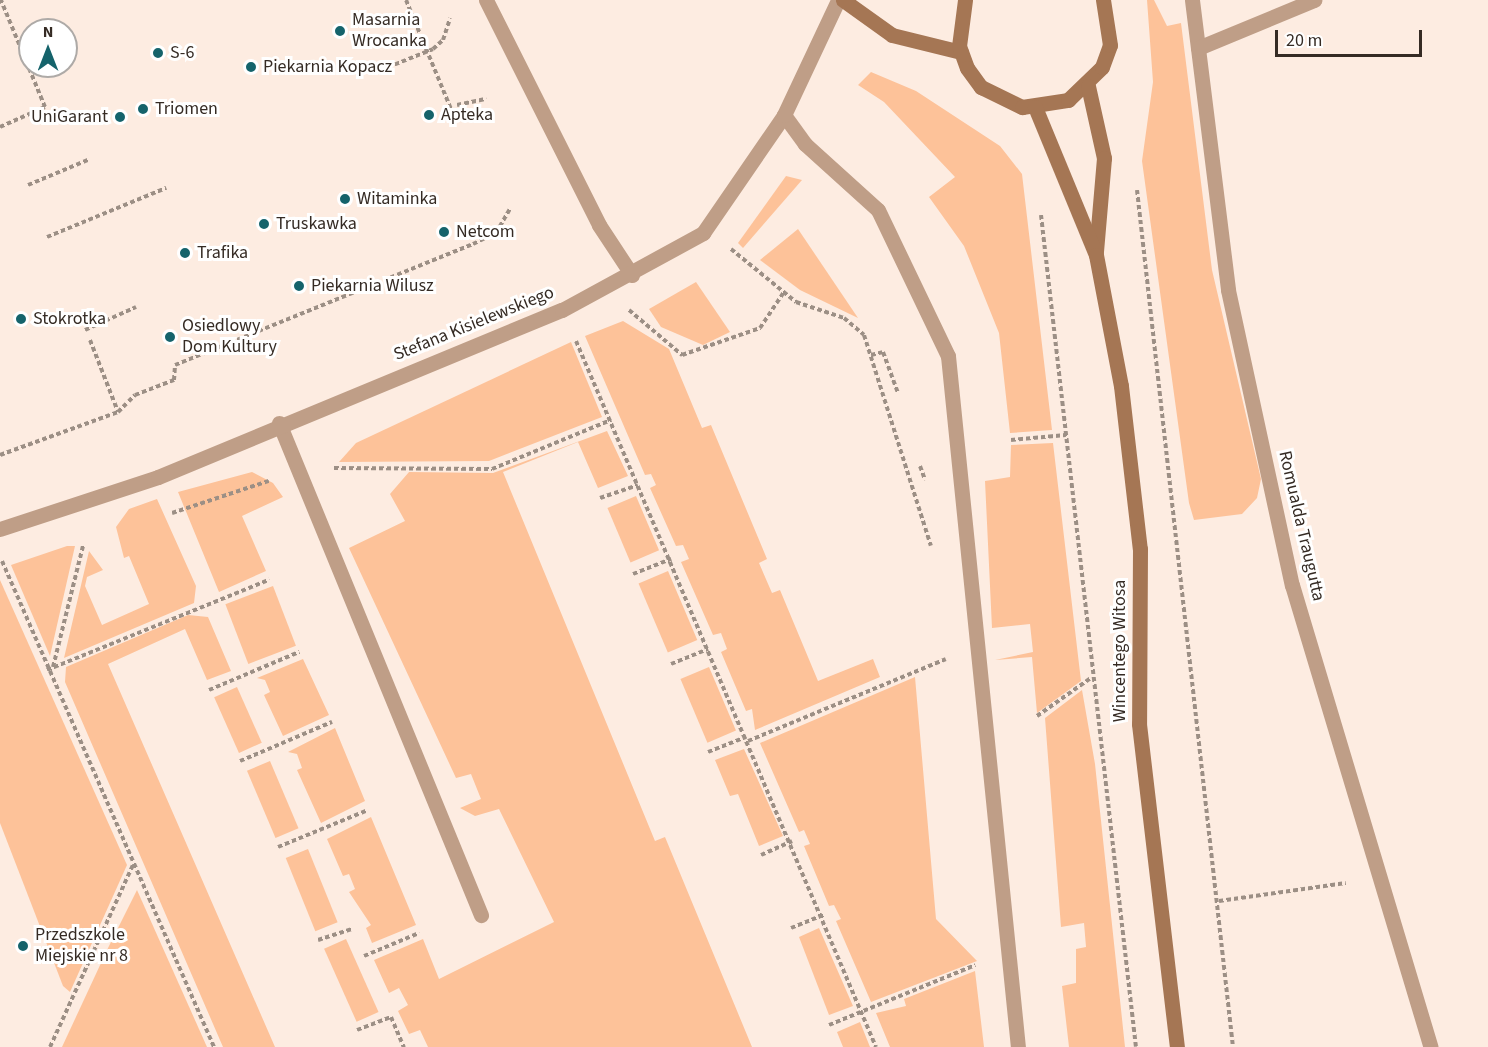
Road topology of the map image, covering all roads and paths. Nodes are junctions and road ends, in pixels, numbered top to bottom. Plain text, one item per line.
1 (2, 0) edge
2 (406, 0) edge
3 (486, 0) edge
4 (965, 0) edge
5 (1103, 0) edge
6 (1192, 0) edge
7 (1314, 0) edge
8 (847, 1) edge
9 (450, 18) dead end
10 (1198, 48) junction
11 (427, 51) junction
12 (961, 52) junction
13 (381, 70) dead end
14 (1088, 86) junction
15 (486, 99) dead end
16 (457, 105) dead end
17 (1035, 108) junction
18 (451, 109) dead end
19 (784, 115) junction
20 (0, 127) edge
21 (90, 159) dead end
22 (1136, 177) dead end
23 (27, 185) dead end
24 (166, 188) dead end
25 (1039, 204) dead end
26 (510, 209) dead end
27 (47, 237) dead end
28 (725, 245) dead end
29 (1096, 255) junction
30 (632, 275) junction
31 (784, 292) junction
32 (136, 307) dead end
33 (629, 309) dead end
34 (85, 330) dead end
35 (573, 335) dead end
36 (90, 340) dead end
37 (871, 355) junction
38 (898, 393) dead end
39 (118, 411) junction
40 (611, 420) junction
41 (279, 423) junction
42 (1066, 435) junction
43 (1011, 440) dead end
44 (0, 455) edge
45 (330, 468) dead end
46 (300, 471) junction
47 (638, 485) junction
48 (600, 498) dead end
49 (172, 513) dead end
50 (0, 529) edge
51 (83, 546) dead end
52 (933, 553) dead end
53 (0, 555) edge
54 (671, 560) junction
55 (633, 574) dead end
56 (269, 580) dead end
57 (708, 649) junction
58 (948, 651) dead end
59 (299, 652) dead end
60 (671, 664) dead end
61 (52, 667) junction
62 (47, 670) junction
63 (1092, 677) junction
64 (209, 690) dead end
65 (1037, 716) dead end
66 (332, 722) dead end
67 (747, 739) junction
68 (708, 752) dead end
69 (240, 761) dead end
70 (369, 810) dead end
71 (792, 841) junction
72 (278, 847) dead end
73 (761, 855) dead end
74 (134, 864) junction
75 (1380, 878) junction
76 (1219, 901) junction
77 (482, 915) dead end
78 (824, 915) junction
79 (791, 928) dead end
80 (352, 929) dead end
81 (419, 933) dead end
82 (318, 940) dead end
83 (364, 956) dead end
84 (977, 964) dead end
85 (863, 1013) junction
86 (829, 1025) dead end
87 (357, 1030) dead end
88 (50, 1047) edge
89 (214, 1047) edge
90 (404, 1047) edge
91 (876, 1047) edge
92 (1018, 1047) edge
93 (1136, 1047) edge
94 (1177, 1047) edge
95 (1233, 1047) edge
96 (1431, 1047) edge

1 - 20 path
2 - 11 path
3 - 30 street
4 - 12 street
5 - 14 street
6 - 10 street, Romualda Traugutta
7 - 10 street
8 - 12 street
8 - 19 street, Stefana Kisielewskiego
9 - 11 path
10 - 75 street, Romualda Traugutta
11 - 13 path
11 - 18 path
12 - 17 street
14 - 17 street
14 - 29 street, Wincentego Witosa
15 - 16 path
17 - 29 street, Wincentego Witosa
19 - 30 street, Stefana Kisielewskiego
19 - 92 street
21 - 23 path
22 - 76 path
24 - 27 path
25 - 42 path
26 - 39 path
28 - 31 path
29 - 94 street, Wincentego Witosa
30 - 41 street, Stefana Kisielewskiego
31 - 33 path
31 - 37 path
32 - 34 path
35 - 40 path
36 - 39 path
37 - 38 path
37 - 52 path
39 - 44 path
40 - 45 path
40 - 47 path
41 - 46 street
41 - 50 street, Stefana Kisielewskiego
42 - 43 path
42 - 63 path
46 - 49 path
46 - 77 street
47 - 48 path
47 - 54 path
51 - 61 path
53 - 62 path
54 - 55 path
54 - 57 path
56 - 61 path
57 - 60 path
57 - 67 path
58 - 67 path
59 - 64 path
61 - 62 path
62 - 74 path
63 - 65 path
63 - 93 path
66 - 69 path
67 - 68 path
67 - 71 path
70 - 72 path
71 - 73 path
71 - 78 path
74 - 88 path
74 - 89 path
75 - 76 path
75 - 96 street, Romualda Traugutta
76 - 95 path
78 - 79 path
78 - 85 path
80 - 82 path
81 - 83 path
84 - 85 path
85 - 86 path
85 - 91 path
87 - 90 path

